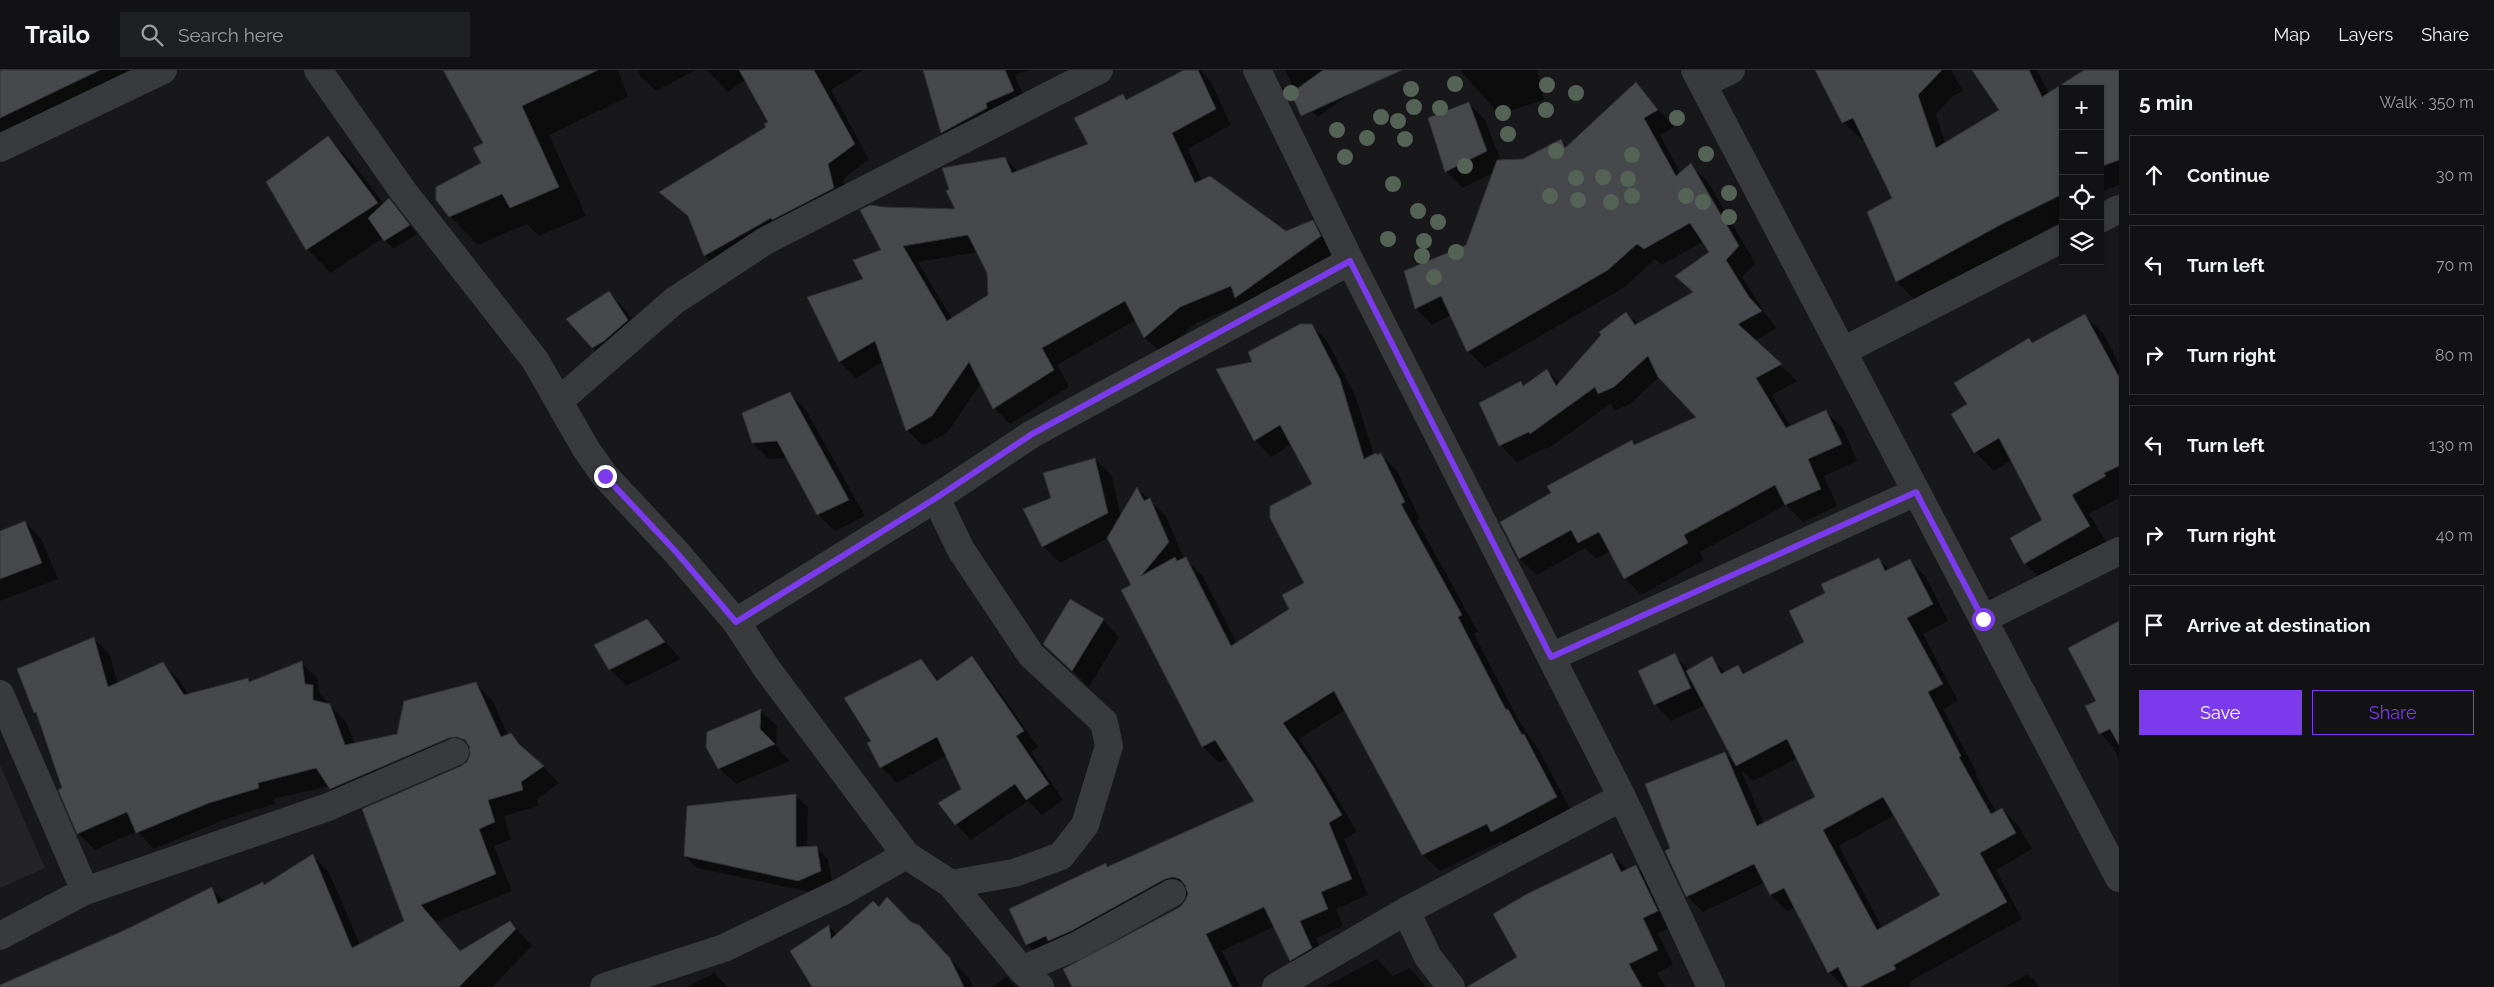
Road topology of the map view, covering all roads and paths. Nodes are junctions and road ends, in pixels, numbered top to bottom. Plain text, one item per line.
1 (163, 70) edge
2 (318, 70) edge
3 (1099, 70) edge
4 (1256, 70) edge
5 (1731, 70) edge
6 (1699, 77) edge
7 (0, 148) edge
8 (2119, 209) edge
9 (2104, 217) edge
10 (2059, 240) edge
11 (1350, 261) junction
12 (1843, 351) junction
13 (559, 401) junction
14 (1916, 492) junction
15 (936, 498) junction
16 (2119, 551) edge
17 (1983, 619) junction
18 (736, 622) junction
19 (1551, 657) junction
20 (0, 694) edge
21 (455, 752) dead end
22 (1622, 797) junction
23 (906, 855) junction
24 (2119, 878) edge
25 (951, 884) junction
26 (85, 891) junction
27 (1172, 893) dead end
28 (1406, 911) junction
29 (0, 936) edge
30 (1031, 978) edge
31 (604, 987) edge
32 (1276, 987) edge
33 (1451, 987) edge
34 (1710, 987) edge

1 - 7 street
2 - 13 street
3 - 13 street
4 - 11 street
5 - 6 street
6 - 12 street
8 - 9 street
10 - 12 street
11 - 15 street
11 - 19 street
12 - 14 street
13 - 18 street
14 - 17 street
14 - 19 street
15 - 18 street
15 - 25 street
16 - 17 street
17 - 24 street
18 - 23 street
19 - 22 street
20 - 26 street
21 - 26 street
22 - 28 street
22 - 34 street
23 - 25 street
23 - 31 street
25 - 30 street
26 - 29 street
27 - 30 street
28 - 32 street
28 - 33 street

